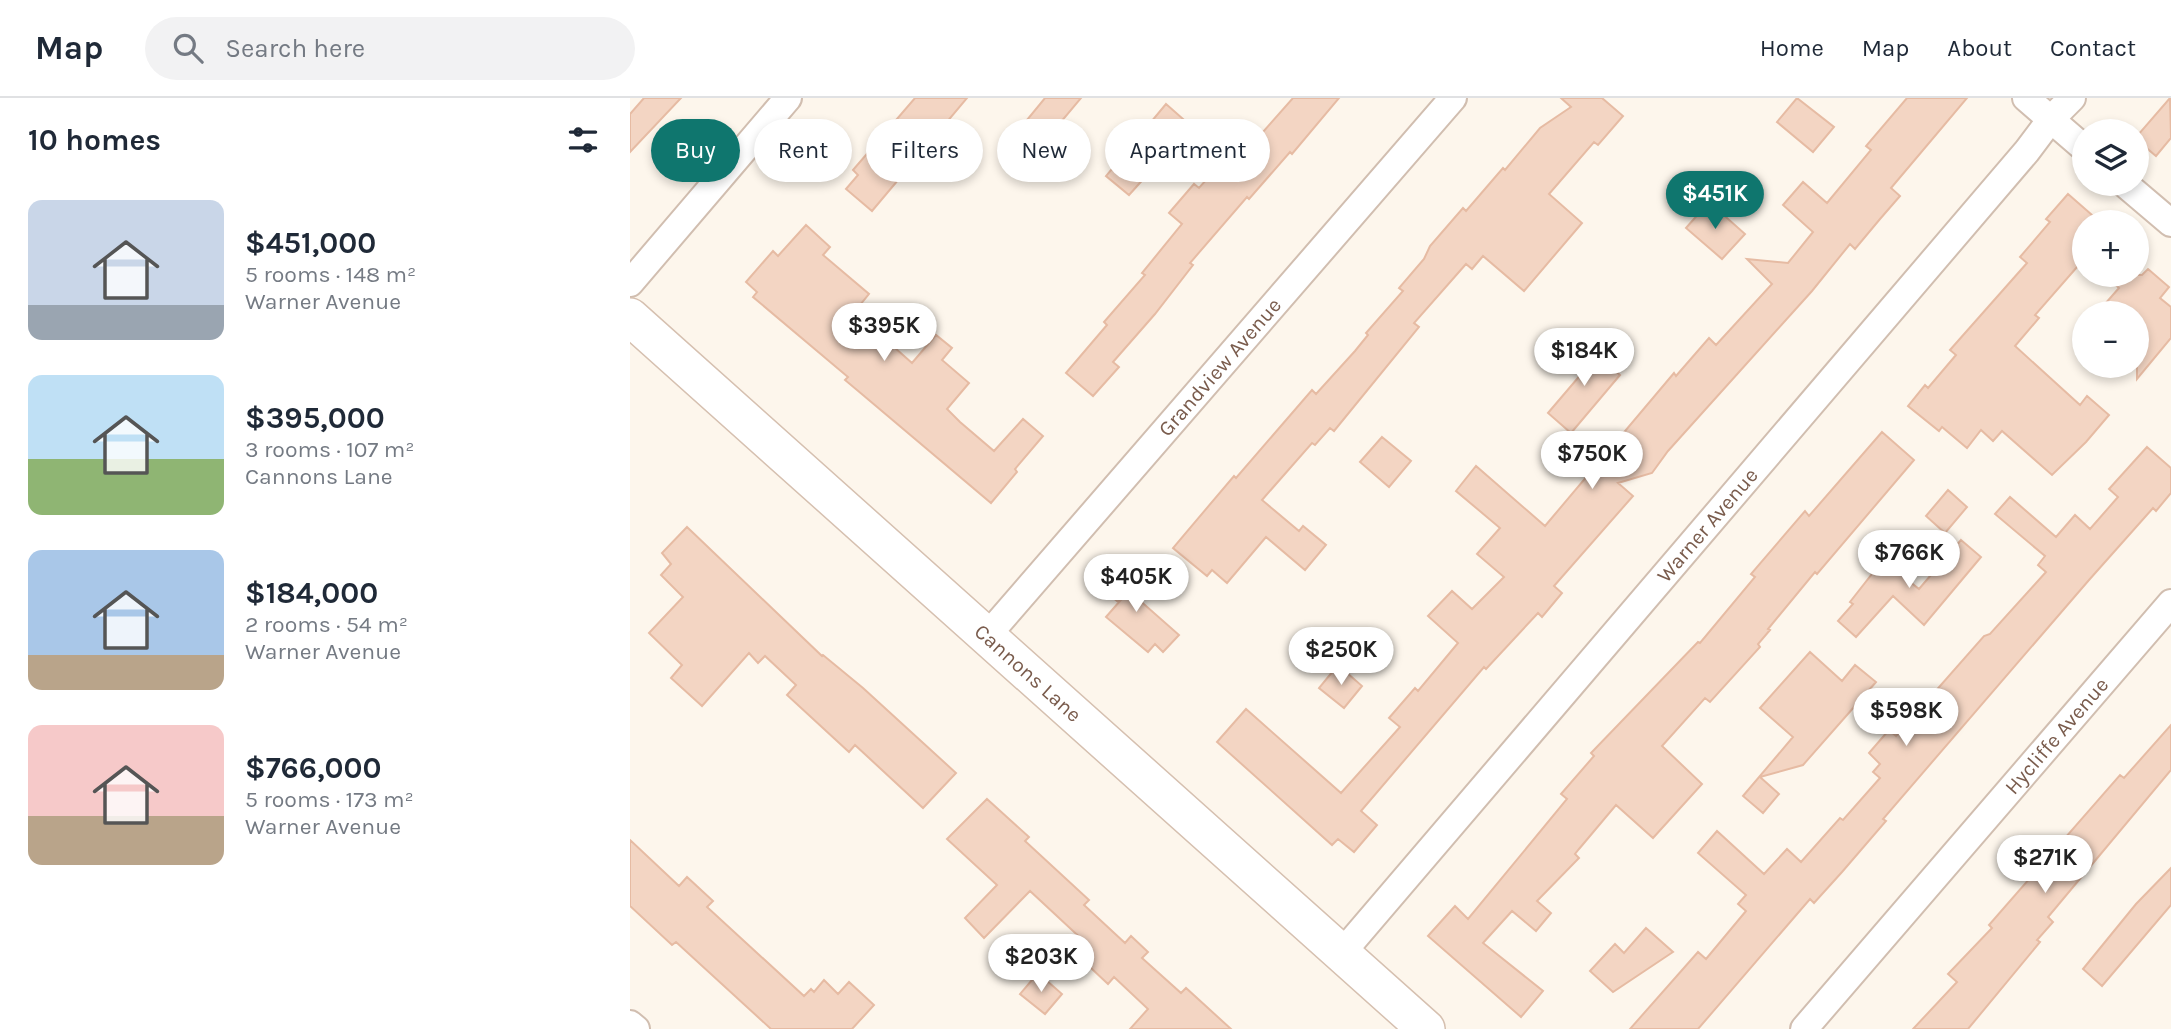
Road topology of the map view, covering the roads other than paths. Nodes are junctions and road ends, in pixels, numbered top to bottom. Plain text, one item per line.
1 (788, 98) edge
2 (1452, 98) edge
3 (2026, 98) edge
4 (2072, 98) edge
5 (2051, 119) junction
6 (2072, 137) edge
7 (2140, 196) edge
8 (2171, 223) edge
9 (630, 283) edge
10 (630, 317) edge
11 (2171, 603) edge
12 (986, 637) junction
13 (1341, 954) junction
14 (630, 1024) edge
15 (636, 1029) edge
16 (1426, 1029) edge
17 (1804, 1029) edge

1 - 9 street
2 - 12 street, Grandview Avenue
3 - 5 street
4 - 5 street, Warner Avenue
5 - 6 street
5 - 13 street, Warner Avenue
7 - 8 street
10 - 12 main road, Cannons Lane
11 - 17 street, Hycliffe Avenue
12 - 13 main road, Cannons Lane
13 - 16 main road, Cannons Lane
14 - 15 street

